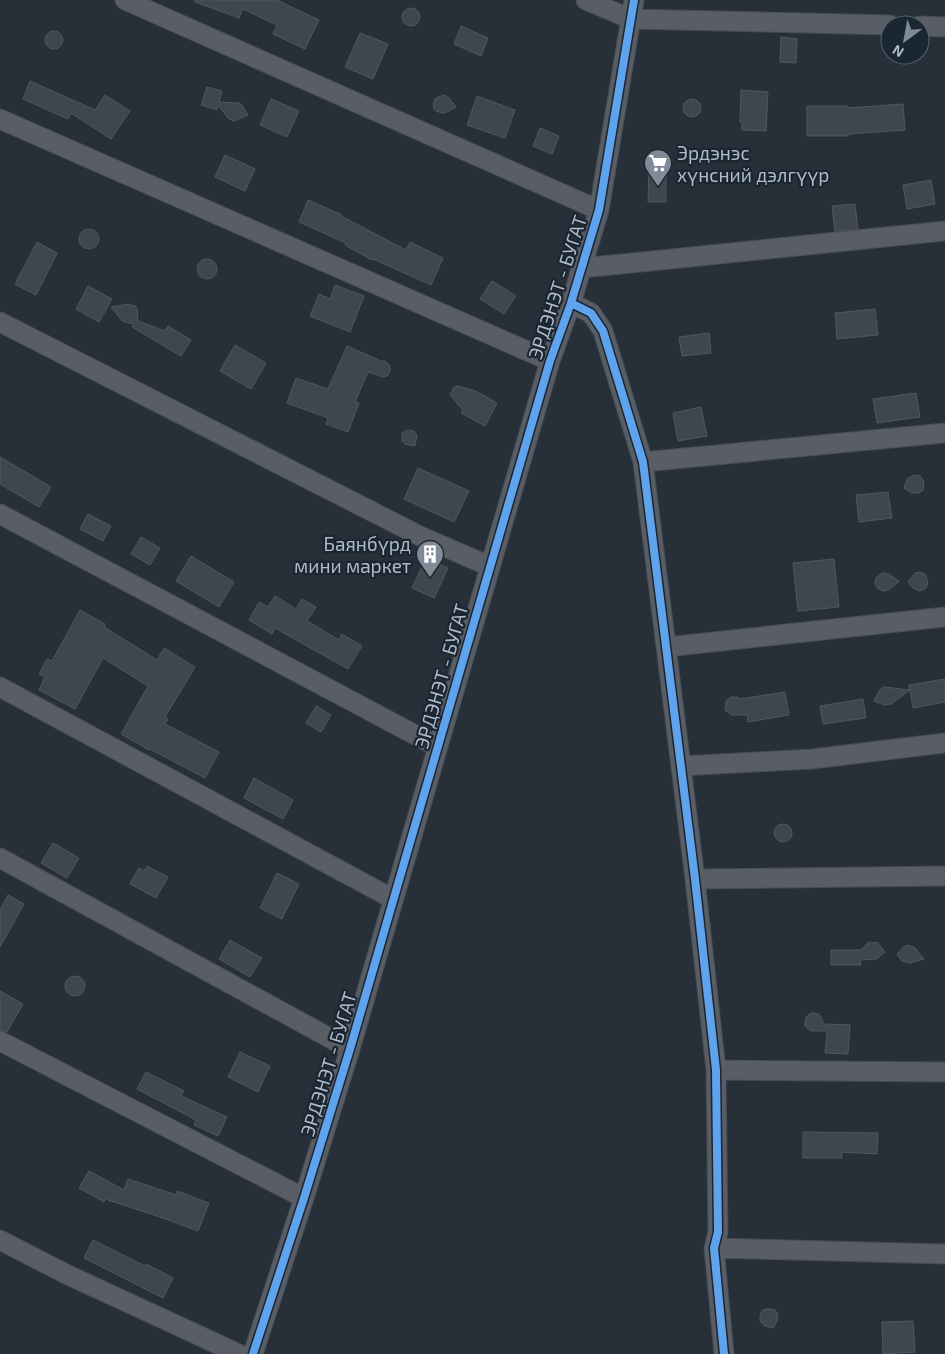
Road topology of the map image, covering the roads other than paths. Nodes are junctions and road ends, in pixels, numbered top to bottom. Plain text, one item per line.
1 (125, 0) edge
2 (586, 0) edge
3 (633, 9) edge
4 (880, 24) edge
5 (930, 26) edge
6 (945, 27) edge
7 (0, 118) edge
8 (599, 210) junction
9 (945, 231) edge
10 (582, 268) junction
11 (571, 303) junction
12 (0, 322) edge
13 (550, 361) junction
14 (945, 433) edge
15 (643, 462) junction
16 (0, 514) edge
17 (490, 566) junction
18 (945, 617) edge
19 (666, 647) junction
20 (0, 687) edge
21 (945, 743) edge
22 (438, 747) junction
23 (681, 766) junction
24 (0, 858) edge
25 (945, 876) edge
26 (695, 879) junction
27 (393, 899) junction
28 (0, 1041) edge
29 (350, 1049) junction
30 (716, 1070) junction
31 (945, 1072) edge
32 (304, 1198) junction
33 (0, 1240) edge
34 (714, 1248) junction
35 (945, 1254) edge
36 (239, 1354) edge
37 (252, 1354) edge
38 (724, 1354) edge

1 - 8 street
2 - 3 street
3 - 4 street
3 - 8 street, ЭРДЭНЭТ - БУГАТ
5 - 6 street
7 - 13 street
8 - 10 street, ЭРДЭНЭТ - БУГАТ
9 - 10 street
10 - 11 street, ЭРДЭНЭТ - БУГАТ
11 - 13 street, ЭРДЭНЭТ - БУГАТ
11 - 15 street
12 - 17 street
13 - 17 street, ЭРДЭНЭТ - БУГАТ
14 - 15 street
15 - 19 street
16 - 22 street
17 - 22 street, ЭРДЭНЭТ - БУГАТ
18 - 19 street
19 - 23 street
20 - 27 street
21 - 23 street
22 - 27 street, ЭРДЭНЭТ - БУГАТ
23 - 26 street
24 - 29 street
25 - 26 street
26 - 30 street
27 - 29 street, ЭРДЭНЭТ - БУГАТ
28 - 32 street
29 - 32 street, ЭРДЭНЭТ - БУГАТ
30 - 31 street
30 - 34 street
32 - 37 street, ЭРДЭНЭТ - БУГАТ
33 - 36 street
34 - 35 street
34 - 38 street

